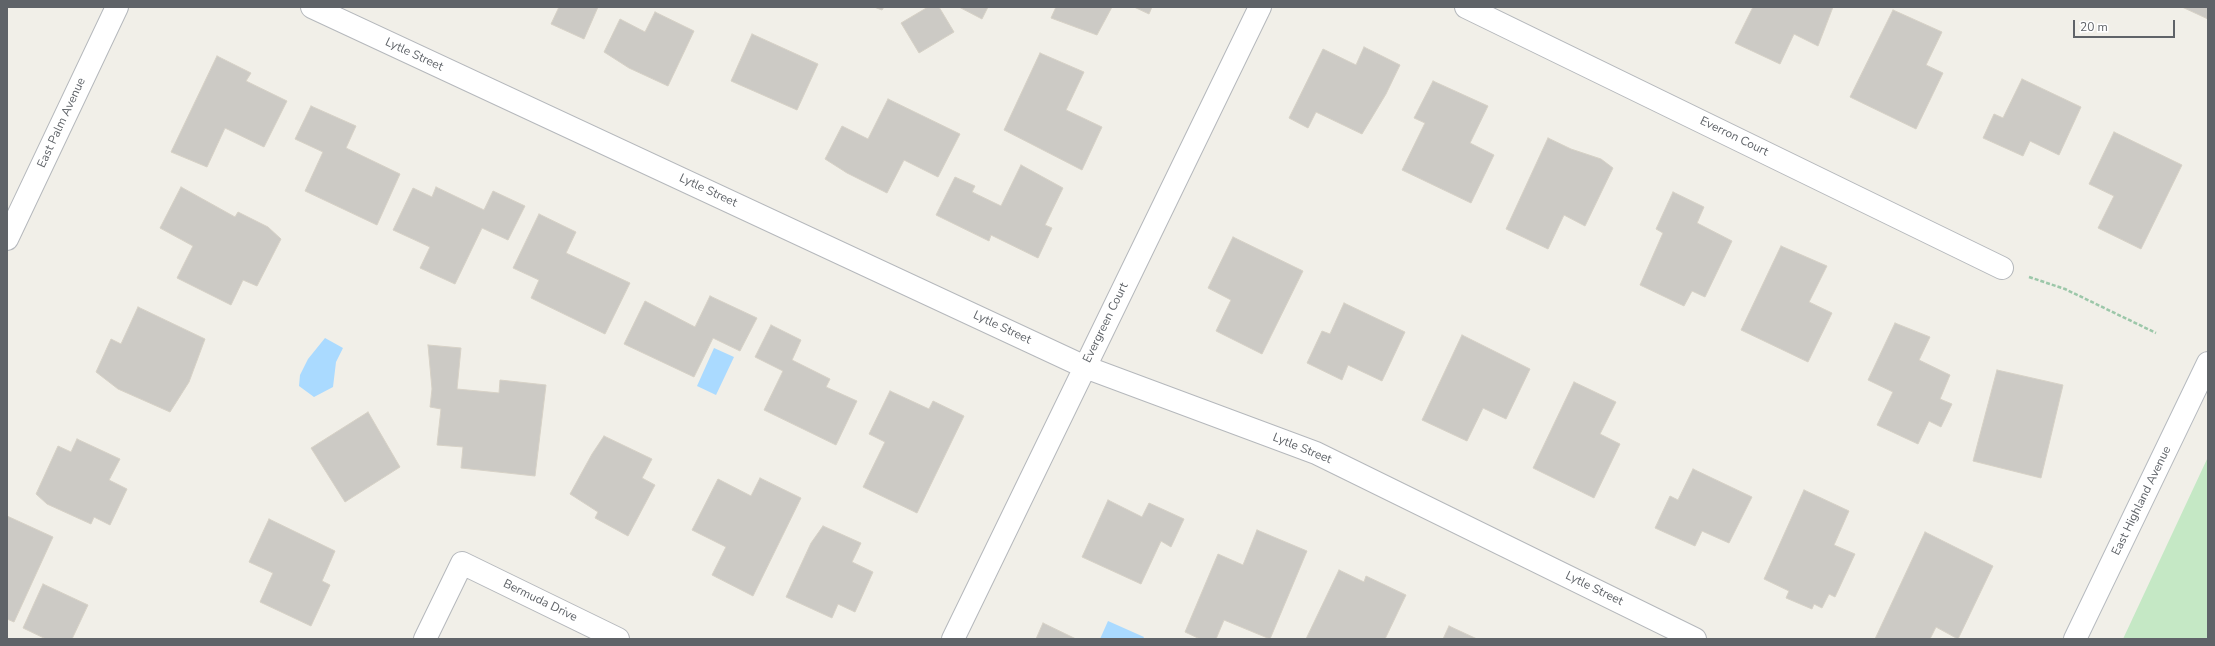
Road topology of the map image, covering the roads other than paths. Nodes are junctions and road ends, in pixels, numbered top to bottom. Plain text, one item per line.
1 (117, 7) edge
2 (312, 7) edge
3 (1260, 7) edge
4 (1466, 7) edge
5 (7, 239) edge
6 (2002, 268) road end
7 (2208, 363) edge
8 (1085, 367) junction
9 (425, 639) edge
10 (618, 639) edge
11 (953, 639) edge
12 (1695, 639) edge
13 (2076, 639) edge

1 - 5 street, East Palm Avenue
2 - 8 street, Lytle Street
3 - 8 street, Evergreen Court
4 - 6 street, Everron Court
7 - 13 street, East Highland Avenue
8 - 11 street, Evergreen Court
8 - 12 street, Lytle Street
9 - 10 street, Bermuda Drive

